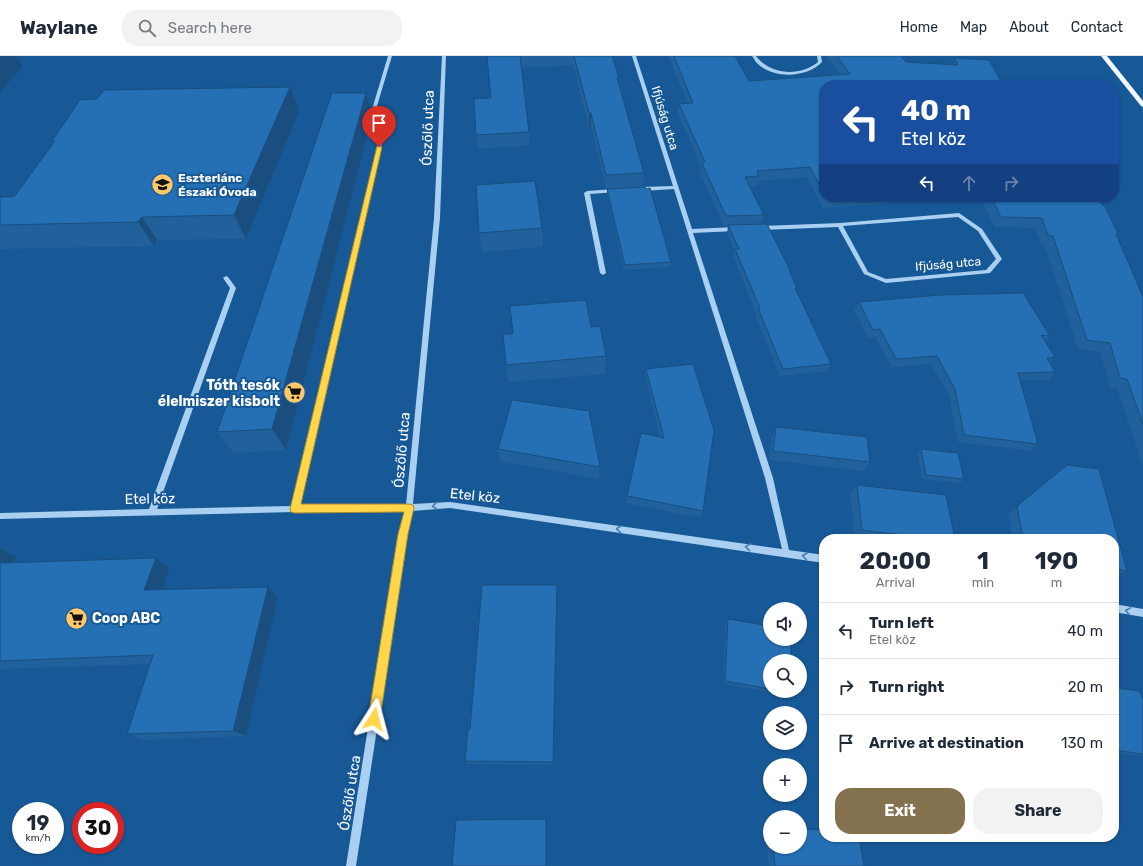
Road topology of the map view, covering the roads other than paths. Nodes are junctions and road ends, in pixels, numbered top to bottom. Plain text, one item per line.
1 (389, 56) edge
2 (444, 56) edge
3 (634, 56) edge
4 (754, 56) edge
5 (819, 56) edge
6 (1104, 56) edge
7 (1143, 105) edge
8 (675, 187) junction
9 (639, 190) edge
10 (624, 191) edge
11 (840, 225) junction
12 (753, 228) edge
13 (745, 229) edge
14 (690, 231) junction
15 (603, 273) dead end
16 (226, 278) dead end
17 (409, 508) junction
18 (295, 509) junction
19 (152, 512) junction
20 (0, 516) edge
21 (786, 552) junction
22 (819, 558) edge
23 (1119, 609) edge
24 (1143, 613) edge
25 (351, 866) edge

1 - 18 street
2 - 17 street, Ószőlő utca
3 - 8 street, Ifjúság utca
4 - 5 street
6 - 7 main road
8 - 9 street
8 - 14 street, Ifjúság utca
10 - 15 street
11 - 11 street, Ifjúság utca
11 - 12 street, Ifjúság utca
13 - 14 street
14 - 21 street, Ifjúság utca
16 - 19 street
17 - 18 street, Etel köz
21 -> 17 street, Etel köz
17 - 25 street, Ószőlő utca
18 - 19 street, Etel köz
19 - 20 street, Etel köz
22 -> 21 street, Etel köz
24 -> 23 street

